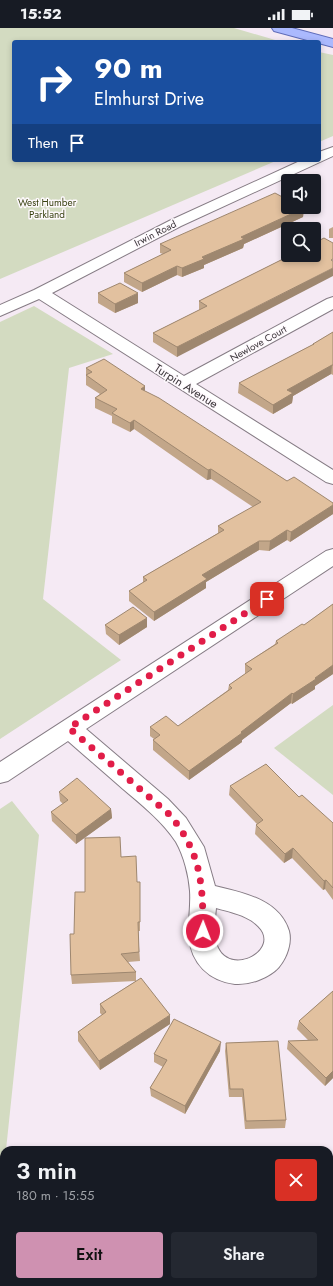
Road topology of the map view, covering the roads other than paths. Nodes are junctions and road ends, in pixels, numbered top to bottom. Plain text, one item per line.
1 (278, 28) edge
2 (333, 43) edge
3 (333, 151) edge
4 (321, 156) edge
5 (309, 162) edge
6 (40, 293) junction
7 (333, 302) edge
8 (0, 311) edge
9 (182, 384) junction
10 (333, 478) edge
11 (333, 556) edge
12 (69, 728) junction
13 (0, 774) edge
14 (203, 894) dead end

1 - 2 main road
3 - 4 street
5 - 6 street, Irwin Road
6 - 8 street, Irwin Road
6 - 9 street, Turpin Avenue
7 - 9 street, Newlove Court
9 - 10 street, Turpin Avenue
11 - 12 street
12 - 13 street
12 - 14 street

